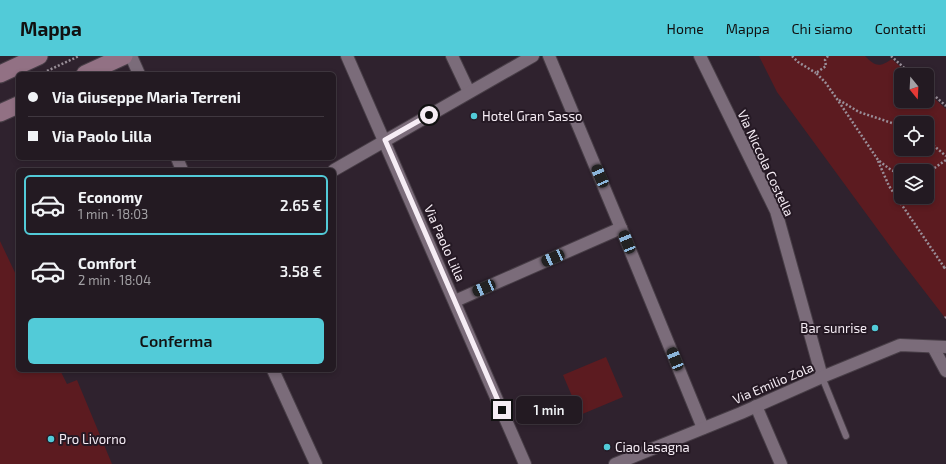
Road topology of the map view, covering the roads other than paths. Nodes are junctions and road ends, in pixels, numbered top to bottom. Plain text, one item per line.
1 (124, 56) edge
2 (131, 56) edge
3 (347, 56) edge
4 (452, 56) edge
5 (532, 56) edge
6 (549, 56) edge
7 (700, 56) edge
8 (43, 64) edge
9 (89, 72) edge
10 (138, 72) edge
11 (0, 74) edge
12 (469, 92) junction
13 (16, 106) edge
14 (0, 113) edge
15 (385, 140) junction
16 (336, 169) edge
17 (621, 228) junction
18 (454, 301) junction
19 (933, 347) junction
20 (946, 347) edge
21 (946, 370) edge
22 (274, 372) edge
23 (822, 377) junction
24 (756, 406) junction
25 (703, 428) junction
26 (846, 436) dead end
27 (316, 464) edge
28 (525, 464) edge
29 (615, 464) edge
30 (781, 464) edge

1 - 9 street
2 - 10 street
3 - 15 street, Via Paolo Lilla
4 - 12 street
5 - 12 street
6 - 17 street
7 - 23 street, Via Niccola Costella
8 - 11 street
12 - 15 street
13 - 14 street
15 - 16 street
15 - 18 street, Via Paolo Lilla
17 - 18 street
17 - 25 street
18 - 28 street, Via Paolo Lilla
19 - 20 street, Via Emilio Zola
19 - 21 street
19 - 23 street, Via Emilio Zola
22 - 27 street
23 - 24 street, Via Emilio Zola
23 - 26 lane
24 - 25 street, Via Emilio Zola
24 - 30 street
25 - 29 street, Via Emilio Zola

